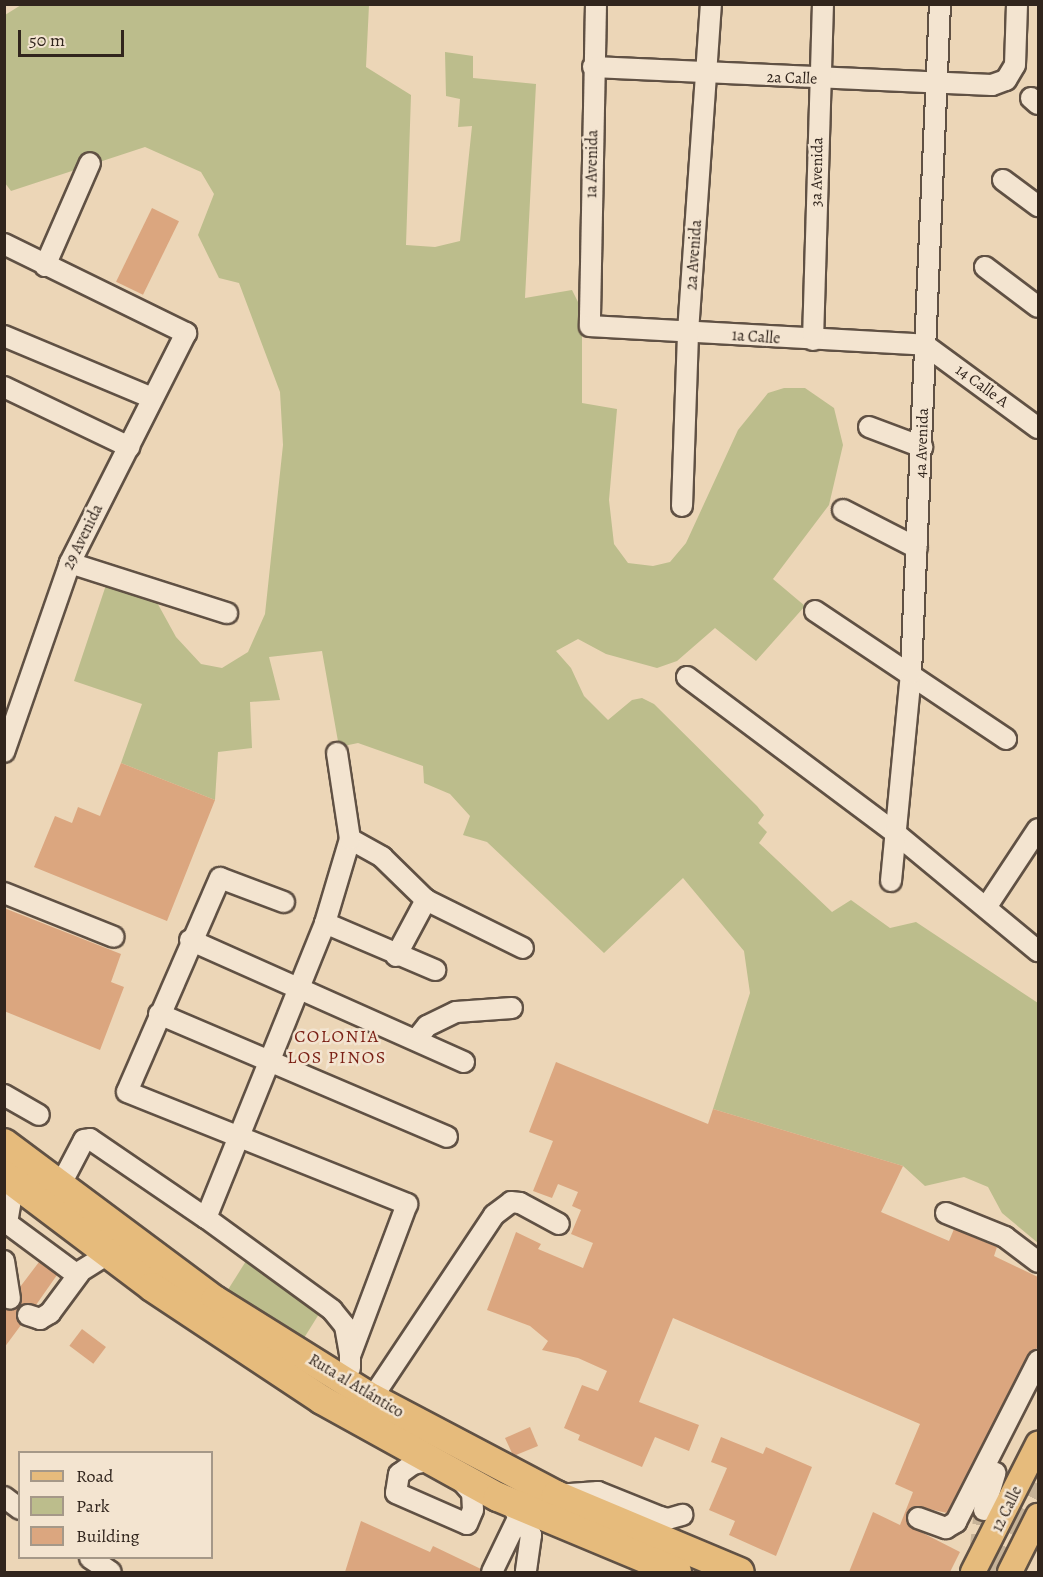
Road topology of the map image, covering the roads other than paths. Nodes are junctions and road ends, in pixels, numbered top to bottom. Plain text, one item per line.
1 (596, 4) edge
2 (711, 4) edge
3 (823, 4) edge
4 (940, 4) edge
5 (1017, 4) edge
6 (593, 67) junction
7 (706, 75) junction
8 (820, 79) junction
9 (936, 83) junction
10 (90, 163) dead end
11 (1003, 180) dead end
12 (1038, 206) edge
13 (4, 244) edge
14 (45, 266) junction
15 (986, 267) dead end
16 (1038, 307) edge
17 (589, 323) joint
18 (688, 332) junction
19 (4, 336) edge
20 (813, 340) junction
21 (925, 345) junction
22 (4, 387) edge
23 (152, 398) junction
24 (868, 427) dead end
25 (1038, 428) edge
26 (129, 447) junction
27 (922, 447) junction
28 (682, 506) dead end
29 (843, 510) dead end
30 (917, 548) junction
31 (69, 563) junction
32 (815, 611) dead end
33 (227, 613) dead end
34 (911, 673) junction
35 (687, 677) dead end
36 (1006, 739) dead end
37 (4, 752) edge
38 (337, 753) dead end
39 (1038, 830) edge
40 (894, 832) junction
41 (350, 839) junction
42 (891, 880) dead end
43 (4, 893) edge
44 (426, 900) junction
45 (284, 902) dead end
46 (987, 906) junction
47 (325, 923) junction
48 (114, 937) dead end
49 (190, 940) junction
50 (523, 948) dead end
51 (1038, 951) edge
52 (396, 956) junction
53 (435, 970) dead end
54 (297, 990) junction
55 (512, 1008) dead end
56 (159, 1014) junction
57 (416, 1040) junction
58 (464, 1062) dead end
59 (268, 1063) junction
60 (4, 1095) edge
61 (39, 1115) dead end
62 (241, 1136) junction
63 (447, 1137) dead end
64 (4, 1143) edge
65 (9, 1178) edge
66 (62, 1182) junction
67 (946, 1213) dead end
68 (206, 1218) junction
69 (7, 1223) junction
70 (559, 1224) dead end
71 (4, 1244) edge
72 (108, 1254) junction
73 (4, 1261) edge
74 (1038, 1262) edge
75 (79, 1274) junction
76 (10, 1299) dead end
77 (28, 1315) dead end
78 (1038, 1361) edge
79 (1038, 1371) edge
80 (372, 1398) junction
81 (1018, 1406) junction
82 (1038, 1444) edge
83 (427, 1461) junction
84 (458, 1478) junction
85 (556, 1495) junction
86 (514, 1506) junction
87 (984, 1510) tunnel mouth
88 (682, 1515) dead end
89 (1038, 1515) edge
90 (918, 1518) dead end
91 (93, 1559) edge
92 (111, 1572) edge
93 (492, 1572) edge
94 (528, 1572) edge
95 (642, 1572) edge
96 (676, 1572) edge
97 (740, 1572) edge
98 (973, 1572) edge
99 (1010, 1572) edge

1 - 6 street, 1a Avenida
2 - 7 street, 2a Avenida
3 - 8 street, 3a Avenida
4 - 9 street, 4a Avenida
5 - 9 street, 2a Calle
6 - 7 street, 2a Calle
6 - 17 street, 1a Avenida
7 - 8 street, 2a Calle
7 - 18 street, 2a Avenida
8 - 9 street, 2a Calle
8 - 20 street, 3a Avenida
9 - 21 street, 4a Avenida
10 - 14 street
11 - 12 street
13 - 14 street
14 - 23 street, 29 Avenida
15 - 16 street
17 - 18 street, 1a Calle
18 - 20 street, 1a Calle
18 - 28 street, 2a Avenida
19 - 23 street
20 - 21 street, 1a Calle
21 - 25 street, 14 Calle A
21 - 27 street, 4a Avenida
22 - 26 street
23 - 26 street, 29 Avenida
24 - 27 street
26 - 31 street, 29 Avenida
27 - 30 street, 4a Avenida
29 - 30 street
30 - 34 street, 4a Avenida
31 - 33 street
31 - 37 street, 29 Avenida
32 - 34 street
34 - 36 street
34 - 40 street, 4a Avenida
35 - 40 street
38 - 41 street
39 - 46 street
40 - 42 street, 4a Avenida
40 - 46 street
41 - 44 street
41 - 47 street
43 - 48 street
44 - 50 street
44 - 52 street
45 - 49 street
46 - 51 street
47 - 52 street
47 - 54 street
49 - 54 street
49 - 56 street
52 - 53 street
54 - 57 street
54 - 59 street
55 - 57 street
56 - 59 street
56 - 62 street
57 - 58 street
59 - 62 street
59 - 63 street
60 - 61 street
62 - 68 street
62 - 68 street
64 - 66 highway, Ruta al Atlántico
65 - 69 street
65 - 72 highway, Ruta al Atlántico
66 - 68 street
66 - 80 highway, Ruta al Atlántico
67 - 74 street
69 - 71 street
69 - 75 street
70 - 80 street
72 - 75 street
72 - 83 highway, Ruta al Atlántico
73 - 76 street
75 - 77 street
78 - 81 street
79 - 81 street
80 - 85 highway, Ruta al Atlántico
81 - 87 street
81 - 90 street
82 - 98 main road, 12 Calle
83 - 84 highway, Ruta al Atlántico
83 - 84 street
84 - 86 highway, Ruta al Atlántico
85 - 88 street
85 - 97 highway, Ruta al Atlántico
86 - 93 street
86 - 94 street
86 - 95 highway
86 - 96 highway, Ruta al Atlántico
89 - 99 main road, 12 Calle
91 - 92 street

